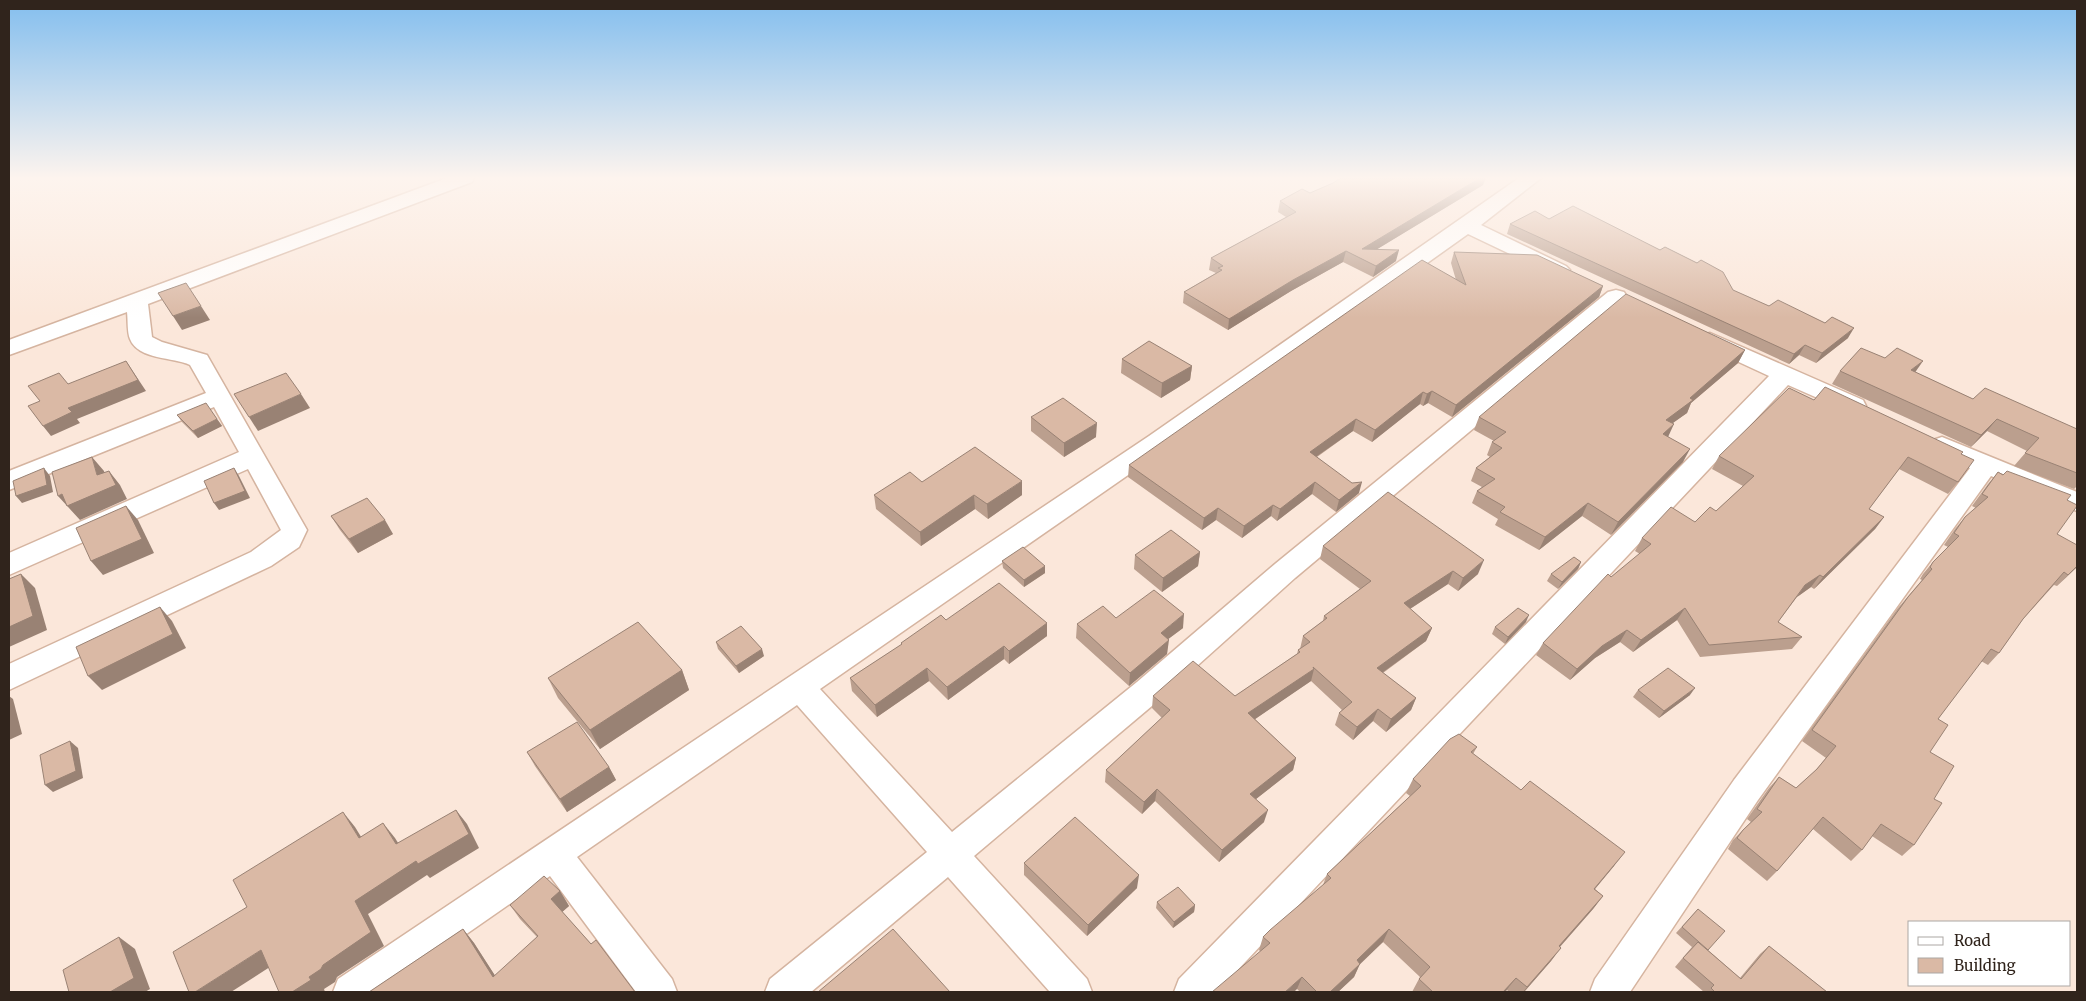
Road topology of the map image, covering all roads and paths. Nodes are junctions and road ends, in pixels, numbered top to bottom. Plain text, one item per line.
1 (339, 225) edge
2 (1467, 226) joint
3 (137, 300) junction
4 (1687, 329) edge
5 (9, 348) edge
6 (1785, 374) junction
7 (220, 396) junction
8 (1876, 416) edge
9 (1921, 437) edge
10 (254, 456) junction
11 (1985, 466) junction
12 (9, 481) edge
13 (2077, 502) edge
14 (9, 565) edge
15 (9, 678) edge
16 (800, 688) junction
17 (949, 854) junction
18 (554, 855) junction
19 (351, 992) edge
20 (659, 992) edge
21 (783, 992) edge
22 (1074, 992) edge
23 (1192, 992) edge
24 (1608, 992) edge

1 - 3 street
2 - 16 street
2 - 17 street
3 - 5 street
3 - 7 street
4 - 6 street
6 - 8 street
6 - 23 street
7 - 10 street
7 - 12 street
9 - 11 street
10 - 14 street
10 - 15 street
11 - 13 street
11 - 24 street
16 - 17 street
16 - 18 street
17 - 21 street
17 - 22 street
18 - 19 street
18 - 20 street

